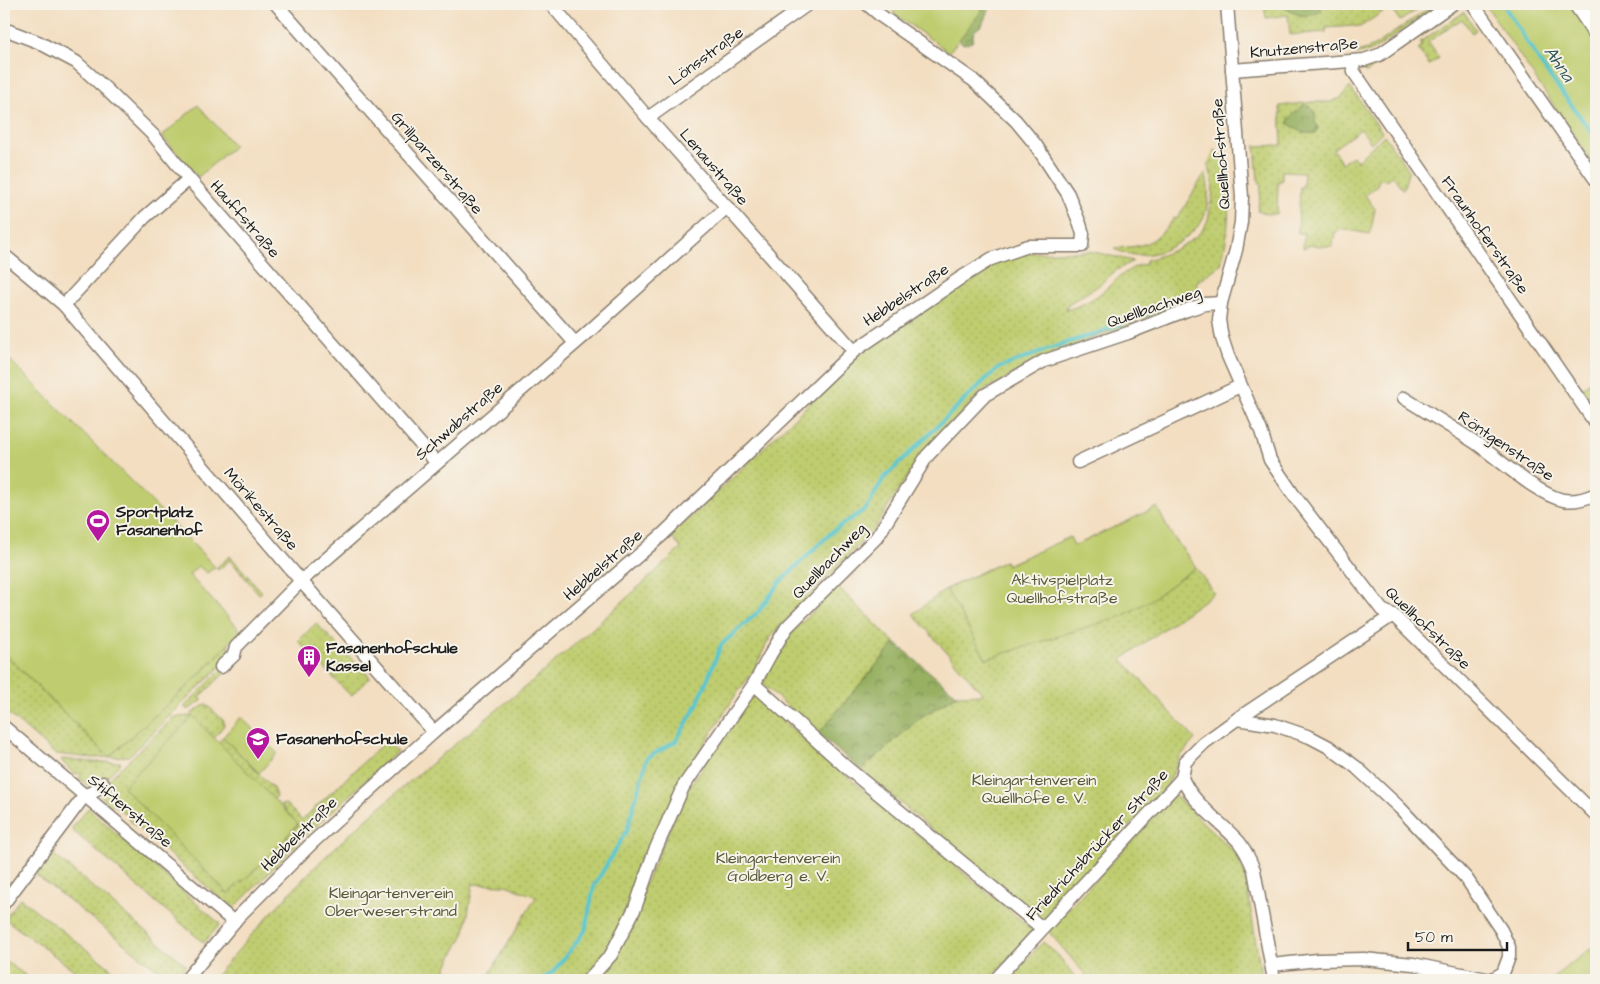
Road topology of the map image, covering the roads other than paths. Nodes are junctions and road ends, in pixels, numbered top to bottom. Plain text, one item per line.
1 (276, 4) edge
2 (551, 4) edge
3 (808, 4) edge
4 (867, 4) edge
5 (1226, 4) edge
6 (1452, 4) edge
7 (1473, 4) edge
8 (1577, 4) edge
9 (4, 29) edge
10 (1596, 32) edge
11 (1352, 62) junction
12 (1232, 70) junction
13 (648, 118) junction
14 (189, 179) junction
15 (1596, 180) edge
16 (727, 207) junction
17 (4, 255) edge
18 (1221, 304) junction
19 (64, 305) junction
20 (575, 344) junction
21 (854, 351) junction
22 (1240, 386) junction
23 (1404, 398) dead end
24 (1596, 424) edge
25 (436, 462) junction
26 (1078, 462) dead end
27 (1596, 494) edge
28 (301, 581) junction
29 (1393, 616) junction
30 (221, 667) dead end
31 (754, 684) junction
32 (1237, 719) junction
33 (4, 727) edge
34 (434, 732) junction
35 (1182, 778) junction
36 (102, 783) dead end
37 (85, 795) junction
38 (1596, 816) edge
39 (4, 903) edge
40 (234, 922) junction
41 (1042, 928) junction
42 (1272, 965) junction
43 (186, 980) edge
44 (588, 980) edge
45 (995, 980) edge
46 (1274, 980) edge

1 - 20 street, Grillparzerstraße
2 - 13 street, Lenaustraße
3 - 13 street, Lönsstraße
4 - 21 street, Hebbelstraße
5 - 12 street, Quellhofstraße
6 - 11 street, Knutzenstraße
7 - 15 street
8 - 10 street
9 - 14 street, Hauffstraße
11 - 12 street, Knutzenstraße
11 - 24 street, Fraunhoferstraße
12 - 18 street, Quellhofstraße
13 - 16 street, Lenaustraße
14 - 19 street
14 - 25 street, Hauffstraße
16 - 20 street, Schwabstraße
16 - 21 street, Lenaustraße
17 - 19 street, Mörikestraße
18 - 22 street, Quellhofstraße
18 - 31 street, Quellbachweg
19 - 28 street, Mörikestraße
20 - 25 street, Schwabstraße
21 - 34 street, Hebbelstraße
22 - 26 street
22 - 29 street, Quellhofstraße
23 - 27 street, Röntgenstraße
25 - 28 street, Schwabstraße
28 - 30 street, Schwabstraße
28 - 34 street, Mörikestraße
29 - 32 street, Friedrichsbrücker Straße
29 - 38 street, Quellhofstraße
31 - 41 street
31 - 44 street, Quellbachweg
32 - 35 street, Friedrichsbrücker Straße
32 - 42 street
33 - 37 street, Stifterstraße
34 - 40 street, Hebbelstraße
35 - 41 street, Friedrichsbrücker Straße
35 - 42 street
36 - 37 street
37 - 39 street
37 - 40 street, Stifterstraße
40 - 43 street, Hebbelstraße
41 - 45 street, Friedrichsbrücker Straße
42 - 46 street

